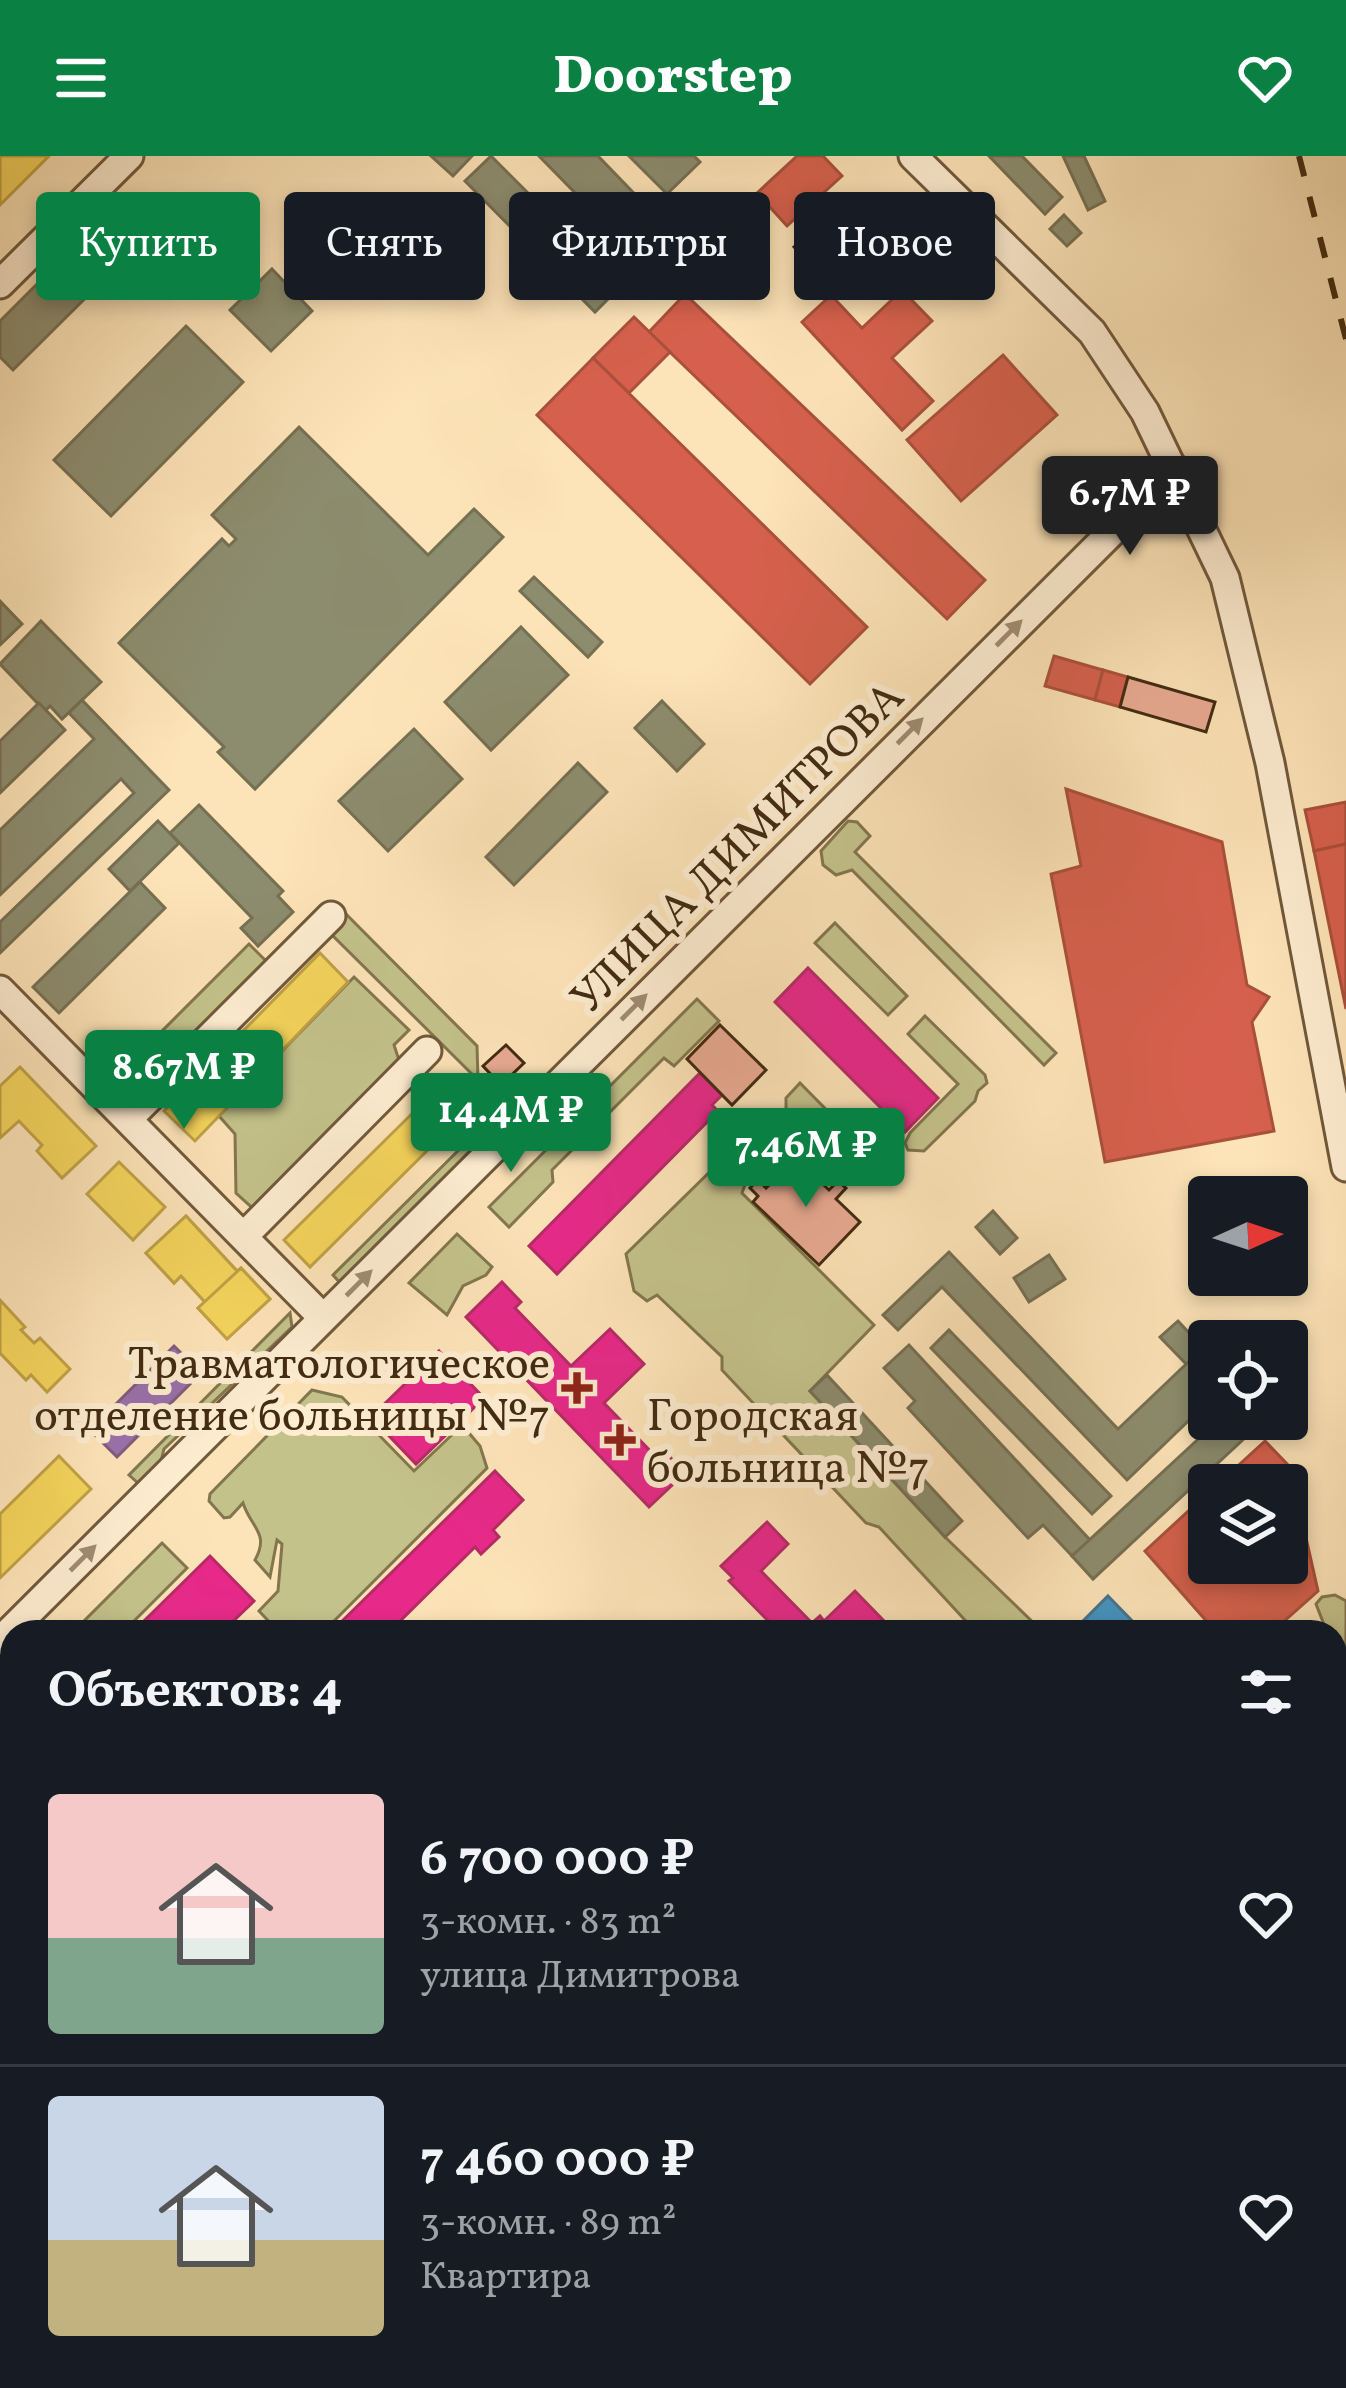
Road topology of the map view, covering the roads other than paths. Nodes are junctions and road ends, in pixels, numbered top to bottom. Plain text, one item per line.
1 (130, 156) edge
2 (913, 156) edge
3 (0, 284) edge
4 (1175, 469) junction
5 (331, 916) dead end
6 (0, 990) edge
7 (427, 1051) dead end
8 (128, 1119) junction
9 (1346, 1167) edge
10 (244, 1236) junction
11 (323, 1318) junction
12 (21, 1620) edge

1 - 3 street
2 - 4 street
4 - 9 street
11 -> 4 street, УЛИЦА ДИМИТРОВА
5 - 8 street
6 - 8 street
7 - 10 street
8 - 10 street
10 - 11 street
12 -> 11 street, УЛИЦА ДИМИТРОВА

